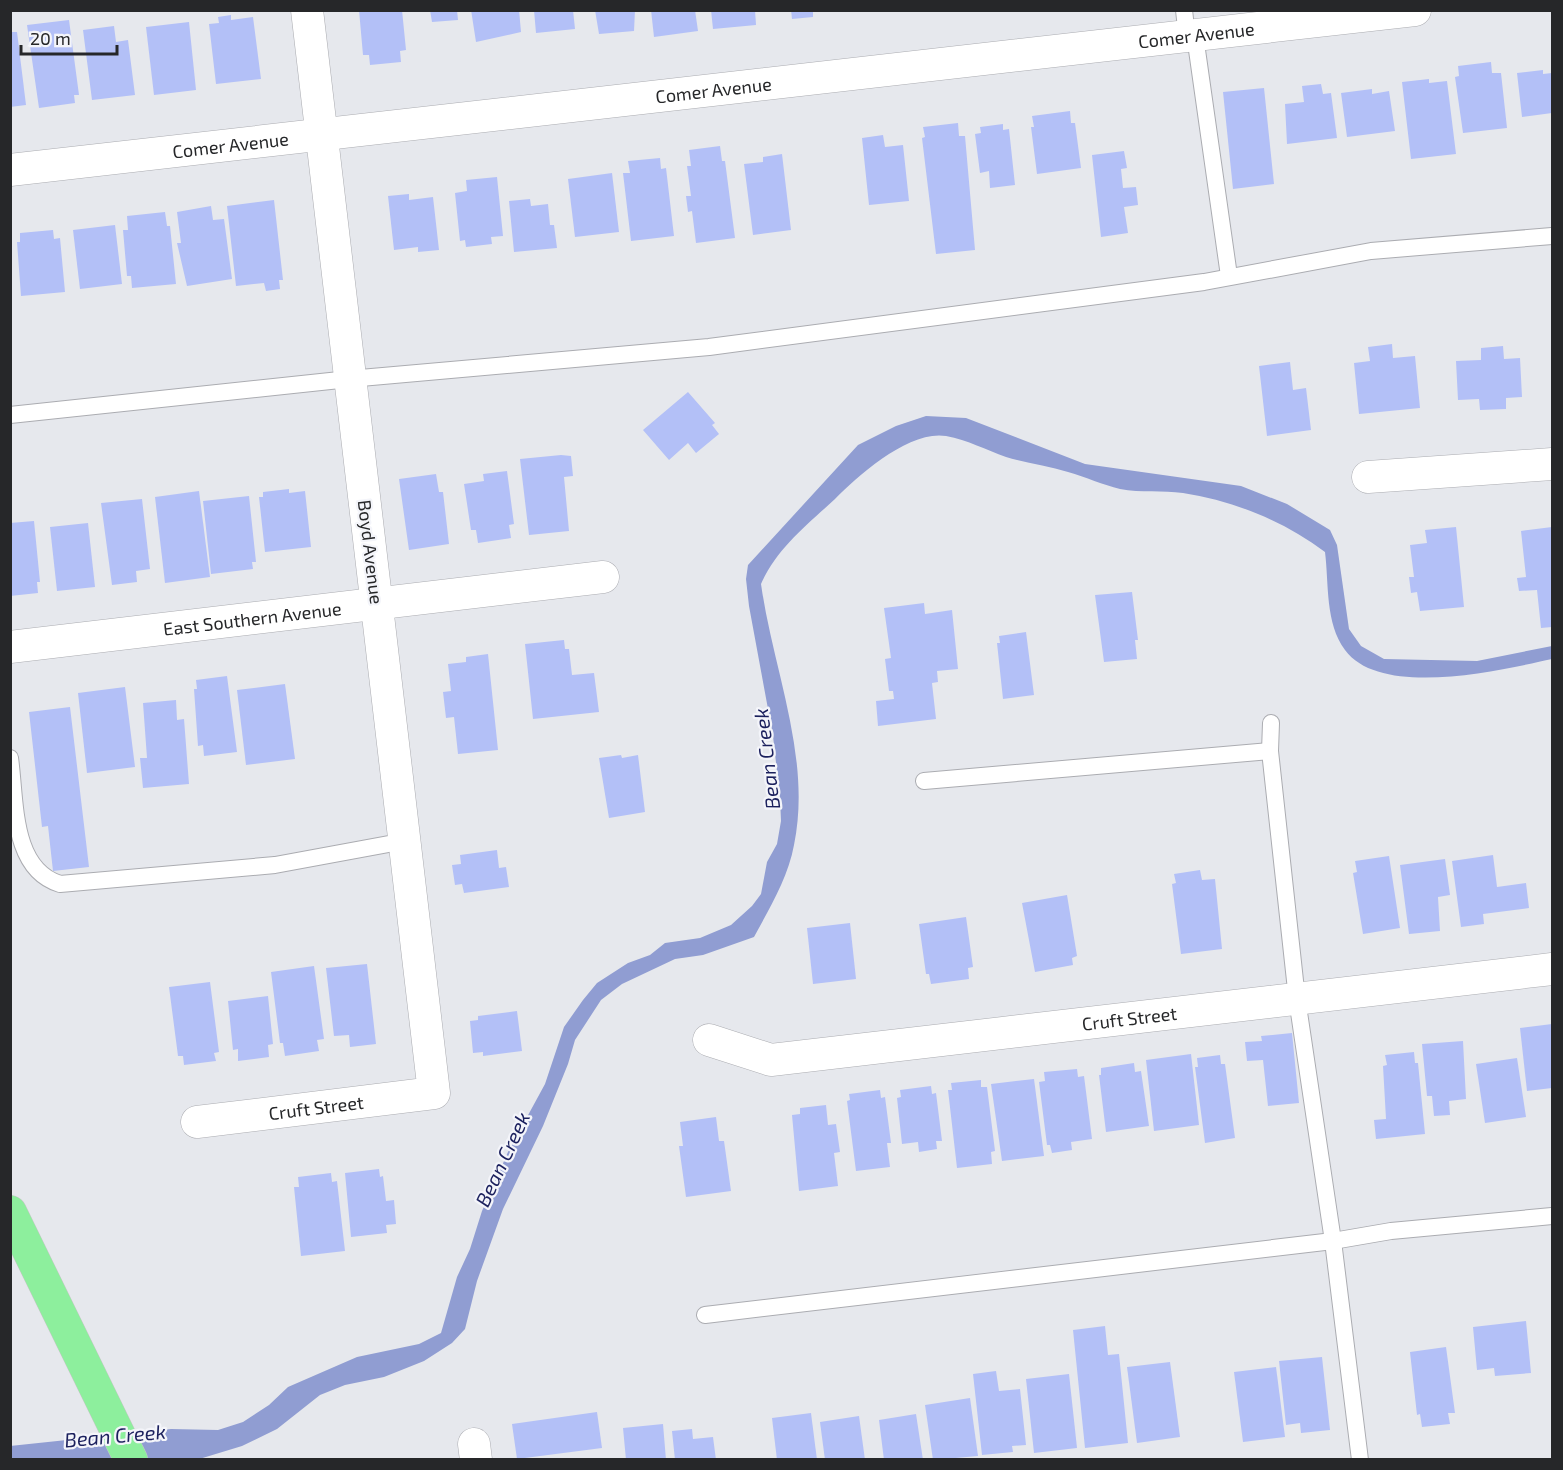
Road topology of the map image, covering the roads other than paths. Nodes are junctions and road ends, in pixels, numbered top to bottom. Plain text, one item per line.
1 (307, 10) edge
2 (1415, 10) edge
3 (1188, 28) edge
4 (320, 134) junction
5 (10, 170) edge
6 (1552, 236) edge
7 (1229, 276) junction
8 (349, 379) junction
9 (10, 415) edge
10 (1552, 464) edge
11 (1368, 477) dead end
12 (603, 577) dead end
13 (378, 603) junction
14 (10, 647) edge
15 (1271, 723) dead end
16 (1270, 751) junction
17 (10, 758) edge
18 (924, 781) dead end
19 (405, 841) junction
20 (1552, 969) edge
21 (1297, 999) junction
22 (709, 1040) dead end
23 (434, 1093) joint
24 (197, 1122) dead end
25 (10, 1212) edge
26 (1552, 1216) edge
27 (1333, 1241) junction
28 (705, 1315) dead end
29 (131, 1460) edge
30 (1359, 1460) edge

1 - 4 street, Boyd Avenue
2 - 3 street, Comer Avenue
3 - 4 street, Comer Avenue
3 - 7 lane
4 - 5 street, Comer Avenue
4 - 8 street, Boyd Avenue
6 - 7 lane
7 - 8 lane
8 - 9 lane
8 - 13 street, Boyd Avenue
10 - 11 street
12 - 13 street, East Southern Avenue
13 - 14 street, East Southern Avenue
13 - 19 street, Boyd Avenue
15 - 16 lane
16 - 18 lane
16 - 21 lane
17 - 19 lane
19 - 23 street, Boyd Avenue
20 - 21 street, Cruft Street
21 - 22 street, Cruft Street
21 - 27 lane
23 - 24 street, Cruft Street
25 - 29 highway
26 - 27 lane
27 - 28 lane
27 - 30 lane

